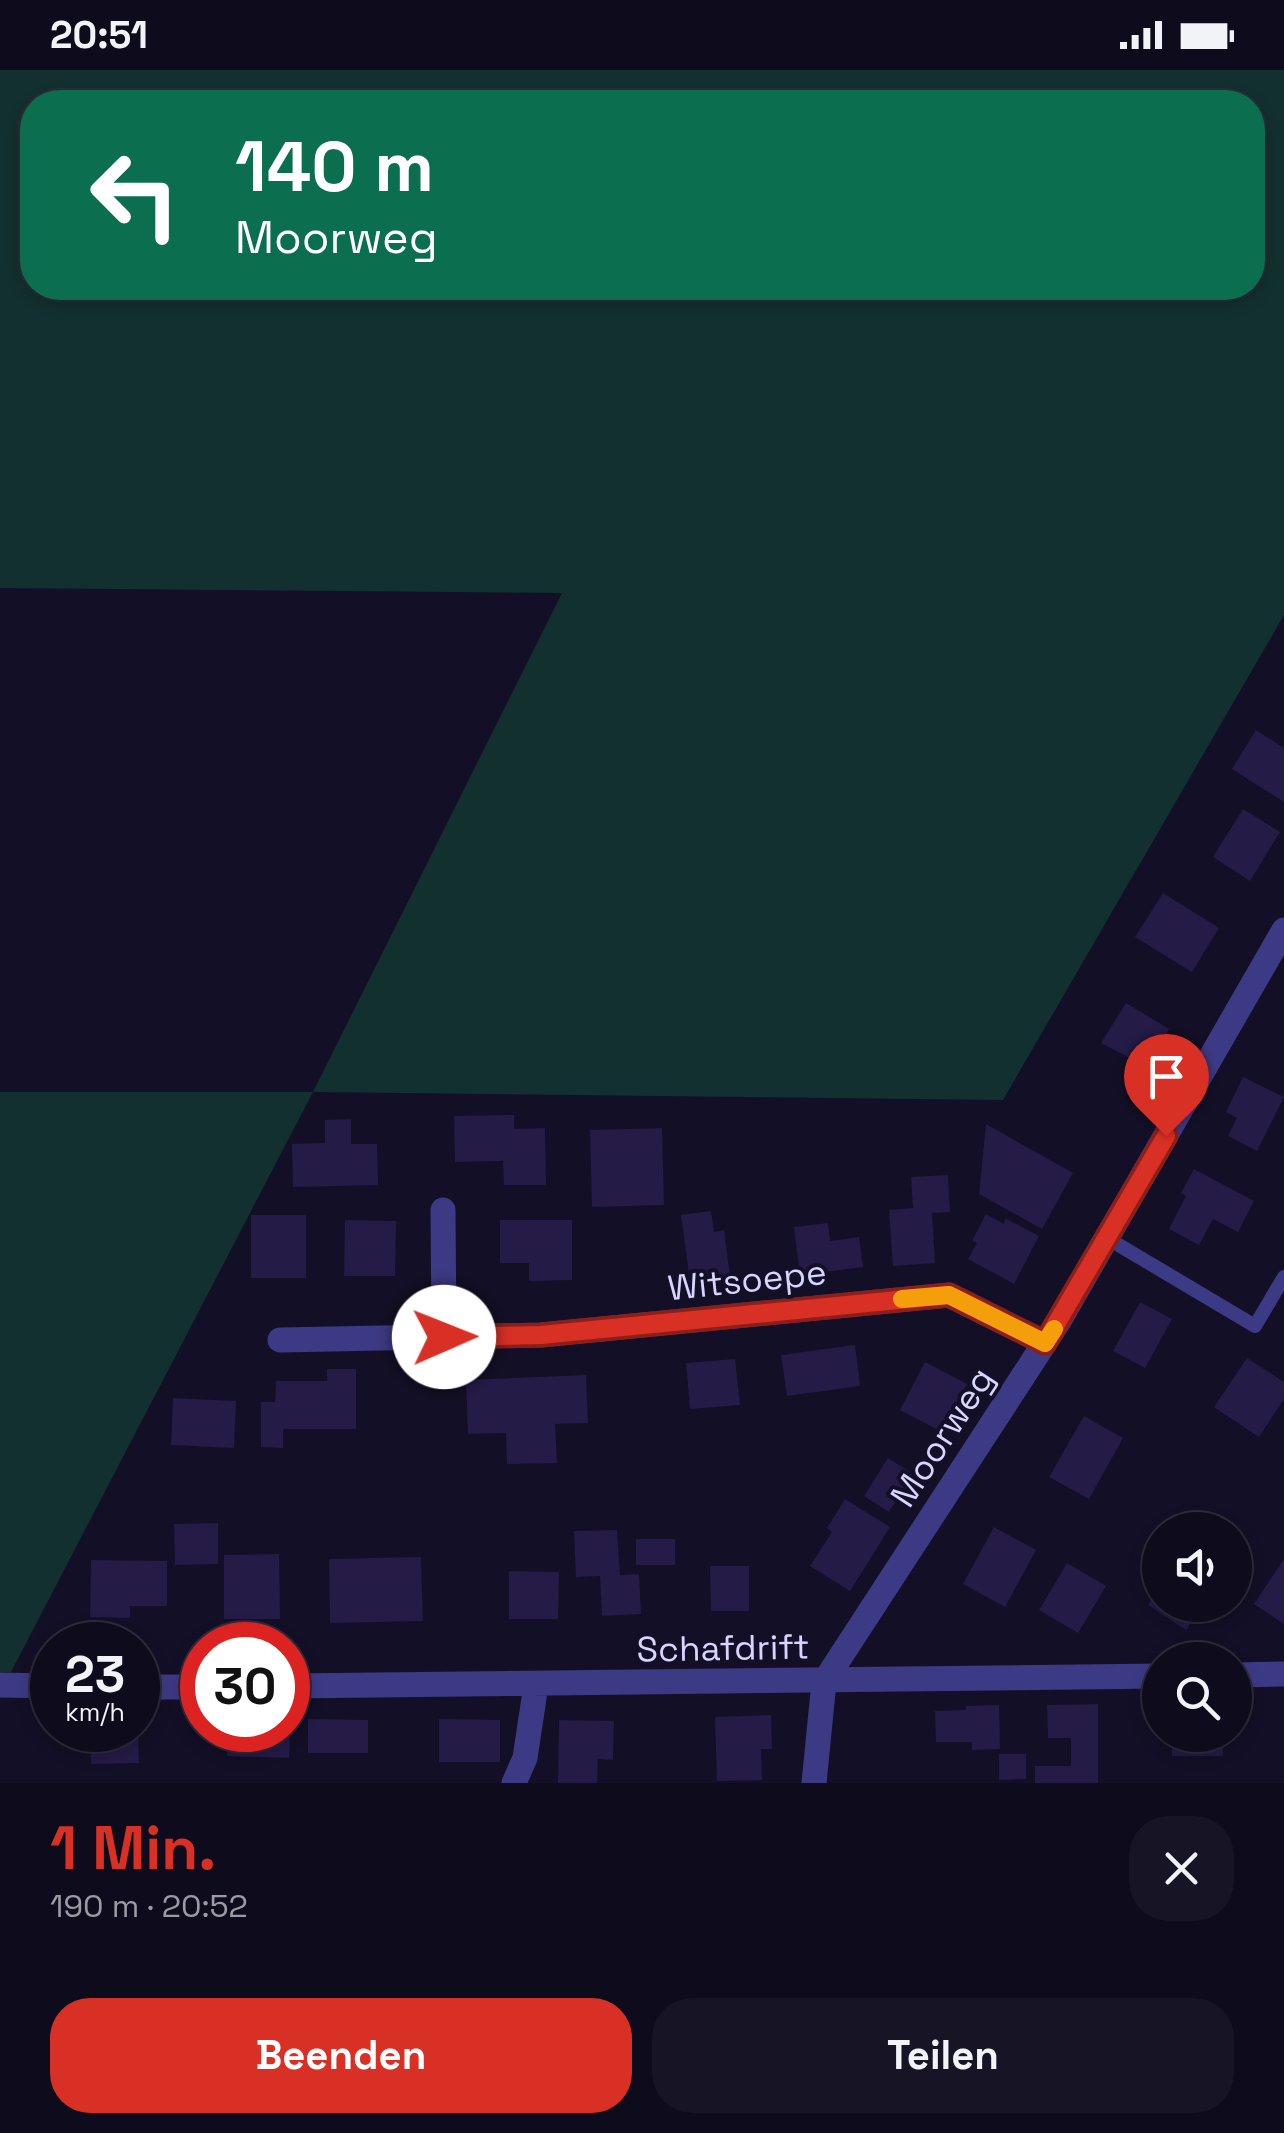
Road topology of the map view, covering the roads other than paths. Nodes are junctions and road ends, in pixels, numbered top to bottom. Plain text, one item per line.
1 (1284, 930) edge
2 (443, 1210) dead end
3 (1107, 1238) junction
4 (1284, 1278) edge
5 (444, 1337) junction
6 (280, 1340) dead end
7 (1045, 1343) junction
8 (1284, 1674) edge
9 (1252, 1675) edge
10 (1142, 1676) edge
11 (824, 1682) junction
12 (0, 1685) edge
13 (536, 1685) junction
14 (30, 1686) edge
15 (310, 1686) edge
16 (514, 1783) edge
17 (814, 1783) edge

1 - 3 street, Moorweg
2 - 5 street
3 - 4 lane
3 - 7 street, Moorweg
5 - 6 street, Witsoepe
5 - 7 street, Witsoepe
7 - 11 street, Moorweg
8 - 9 street
10 - 11 street, Schafdrift
11 - 13 street, Schafdrift
11 - 17 street, Moorweg
12 - 14 street
13 - 15 street, Schafdrift
13 - 16 street

